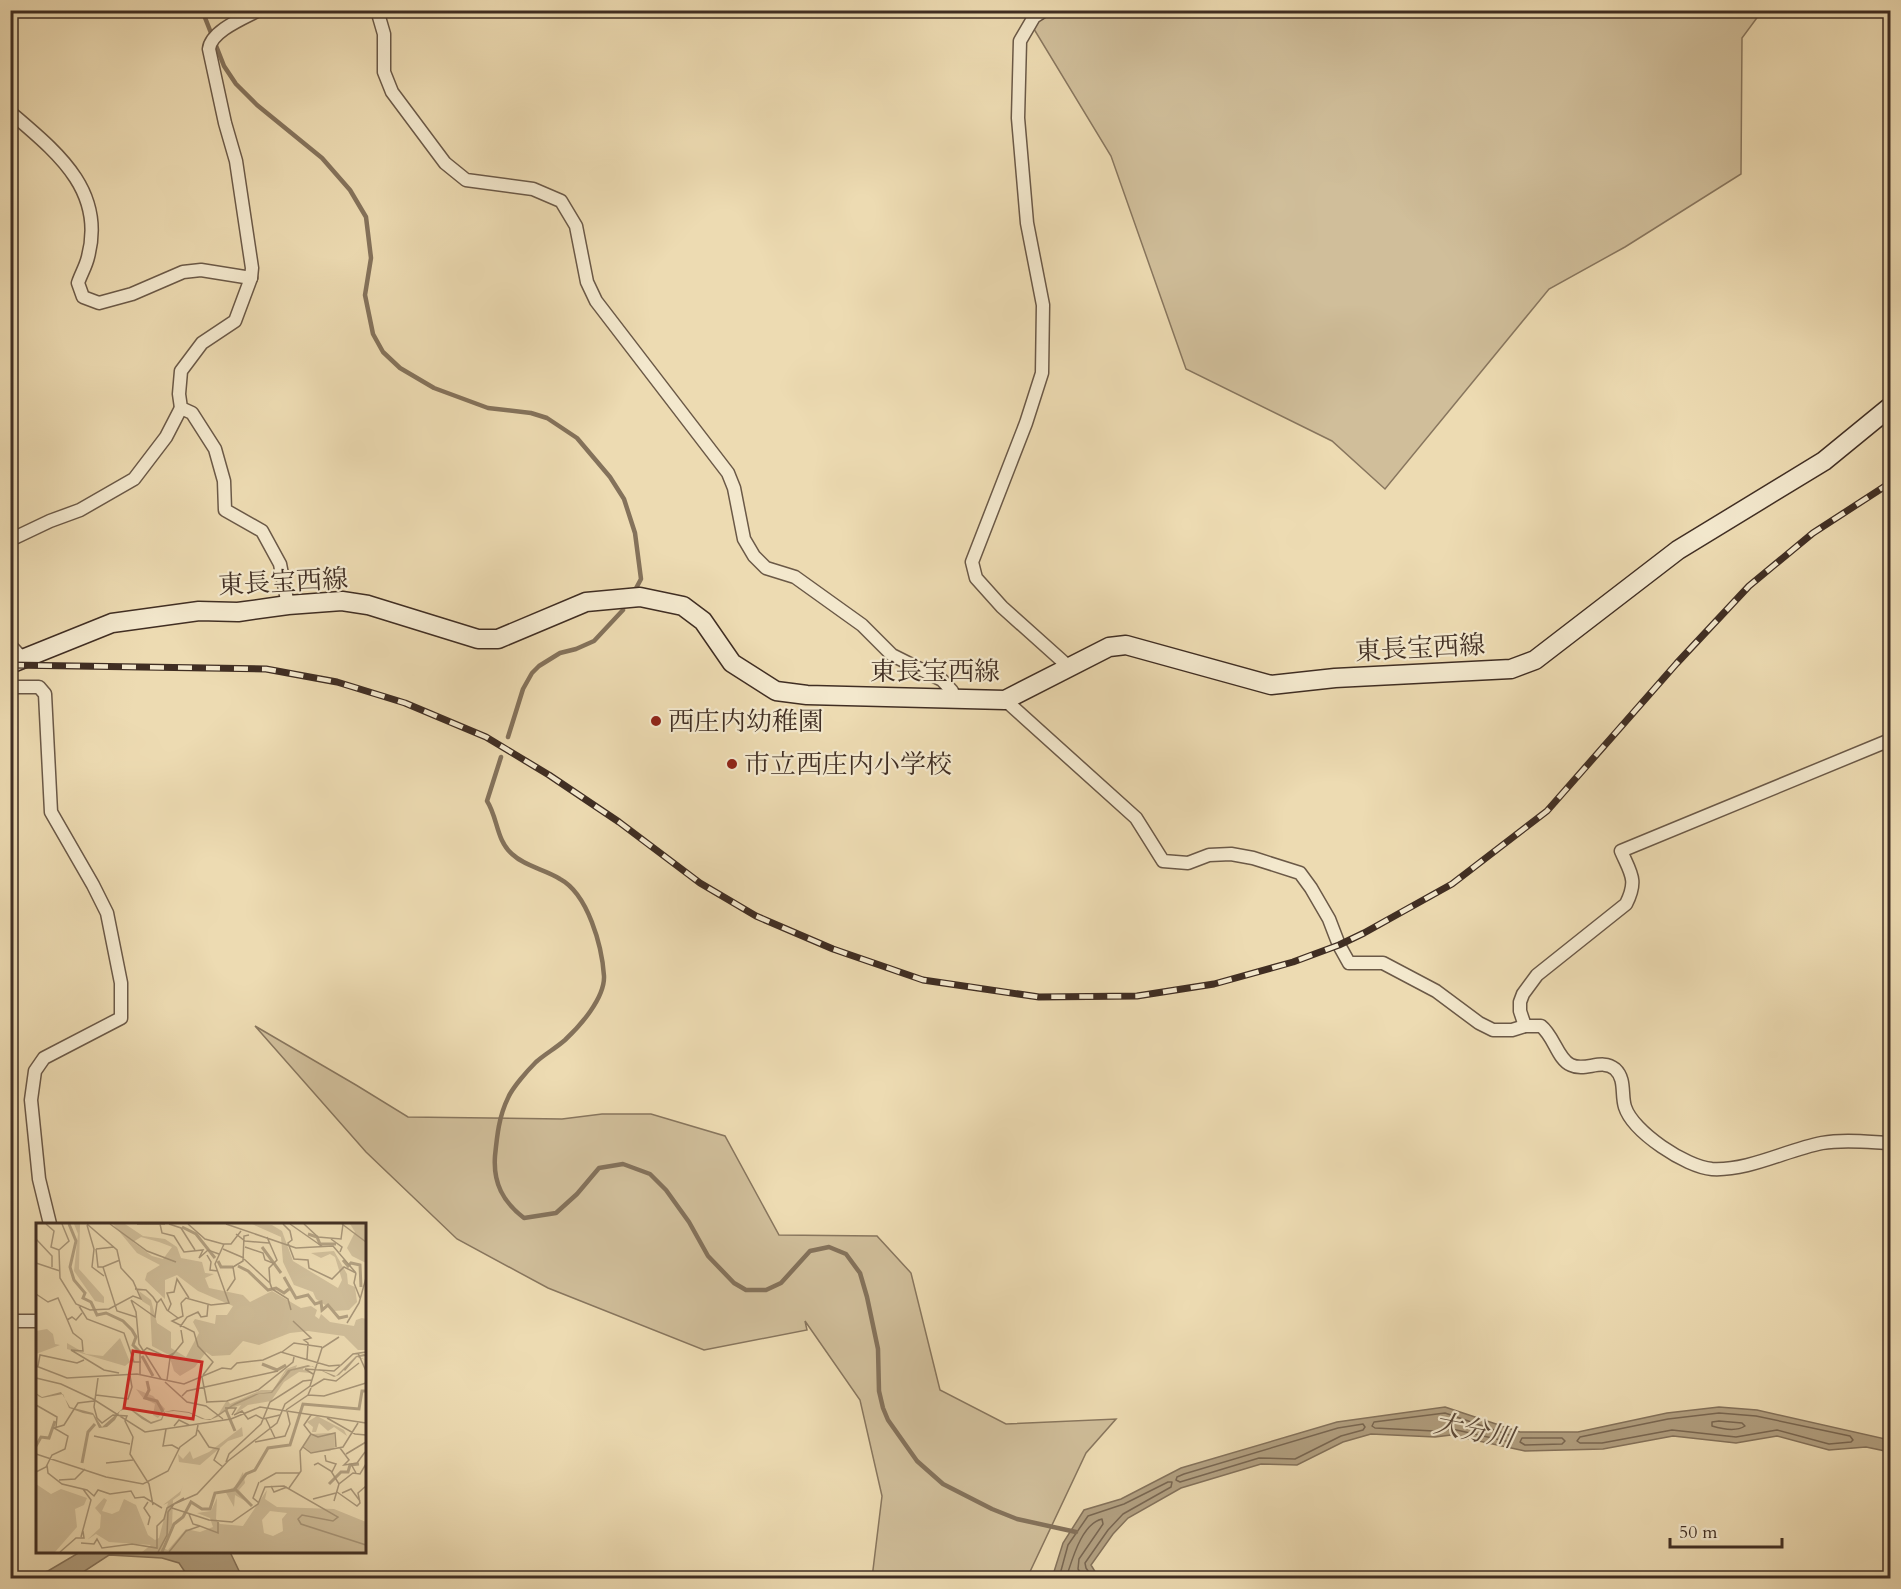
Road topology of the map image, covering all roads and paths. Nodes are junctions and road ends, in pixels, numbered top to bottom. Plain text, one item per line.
1 (259, 10) edge
2 (377, 10) edge
3 (1046, 10) edge
4 (10, 112) edge
5 (251, 278) junction
6 (1890, 407) edge
7 (180, 408) junction
8 (10, 540) edge
9 (288, 605) junction
10 (10, 645) edge
11 (17, 662) edge
12 (1069, 667) junction
13 (10, 687) edge
14 (952, 700) junction
15 (1005, 700) junction
16 (1890, 740) edge
17 (1525, 1026) junction
18 (1890, 1143) edge
19 (50, 1223) edge
20 (10, 1320) edge
21 (36, 1321) edge

1 - 5 street
2 - 14 street
3 - 12 street
4 - 5 street
5 - 7 street
6 - 12 main road, 東長宝西線
7 - 8 street
7 - 9 street
9 - 11 main road, 東長宝西線
9 - 14 main road, 東長宝西線
10 - 11 street
12 - 15 main road, 東長宝西線
13 - 19 street
14 - 15 main road, 東長宝西線
15 - 17 street
16 - 17 street
17 - 18 street
20 - 21 street

